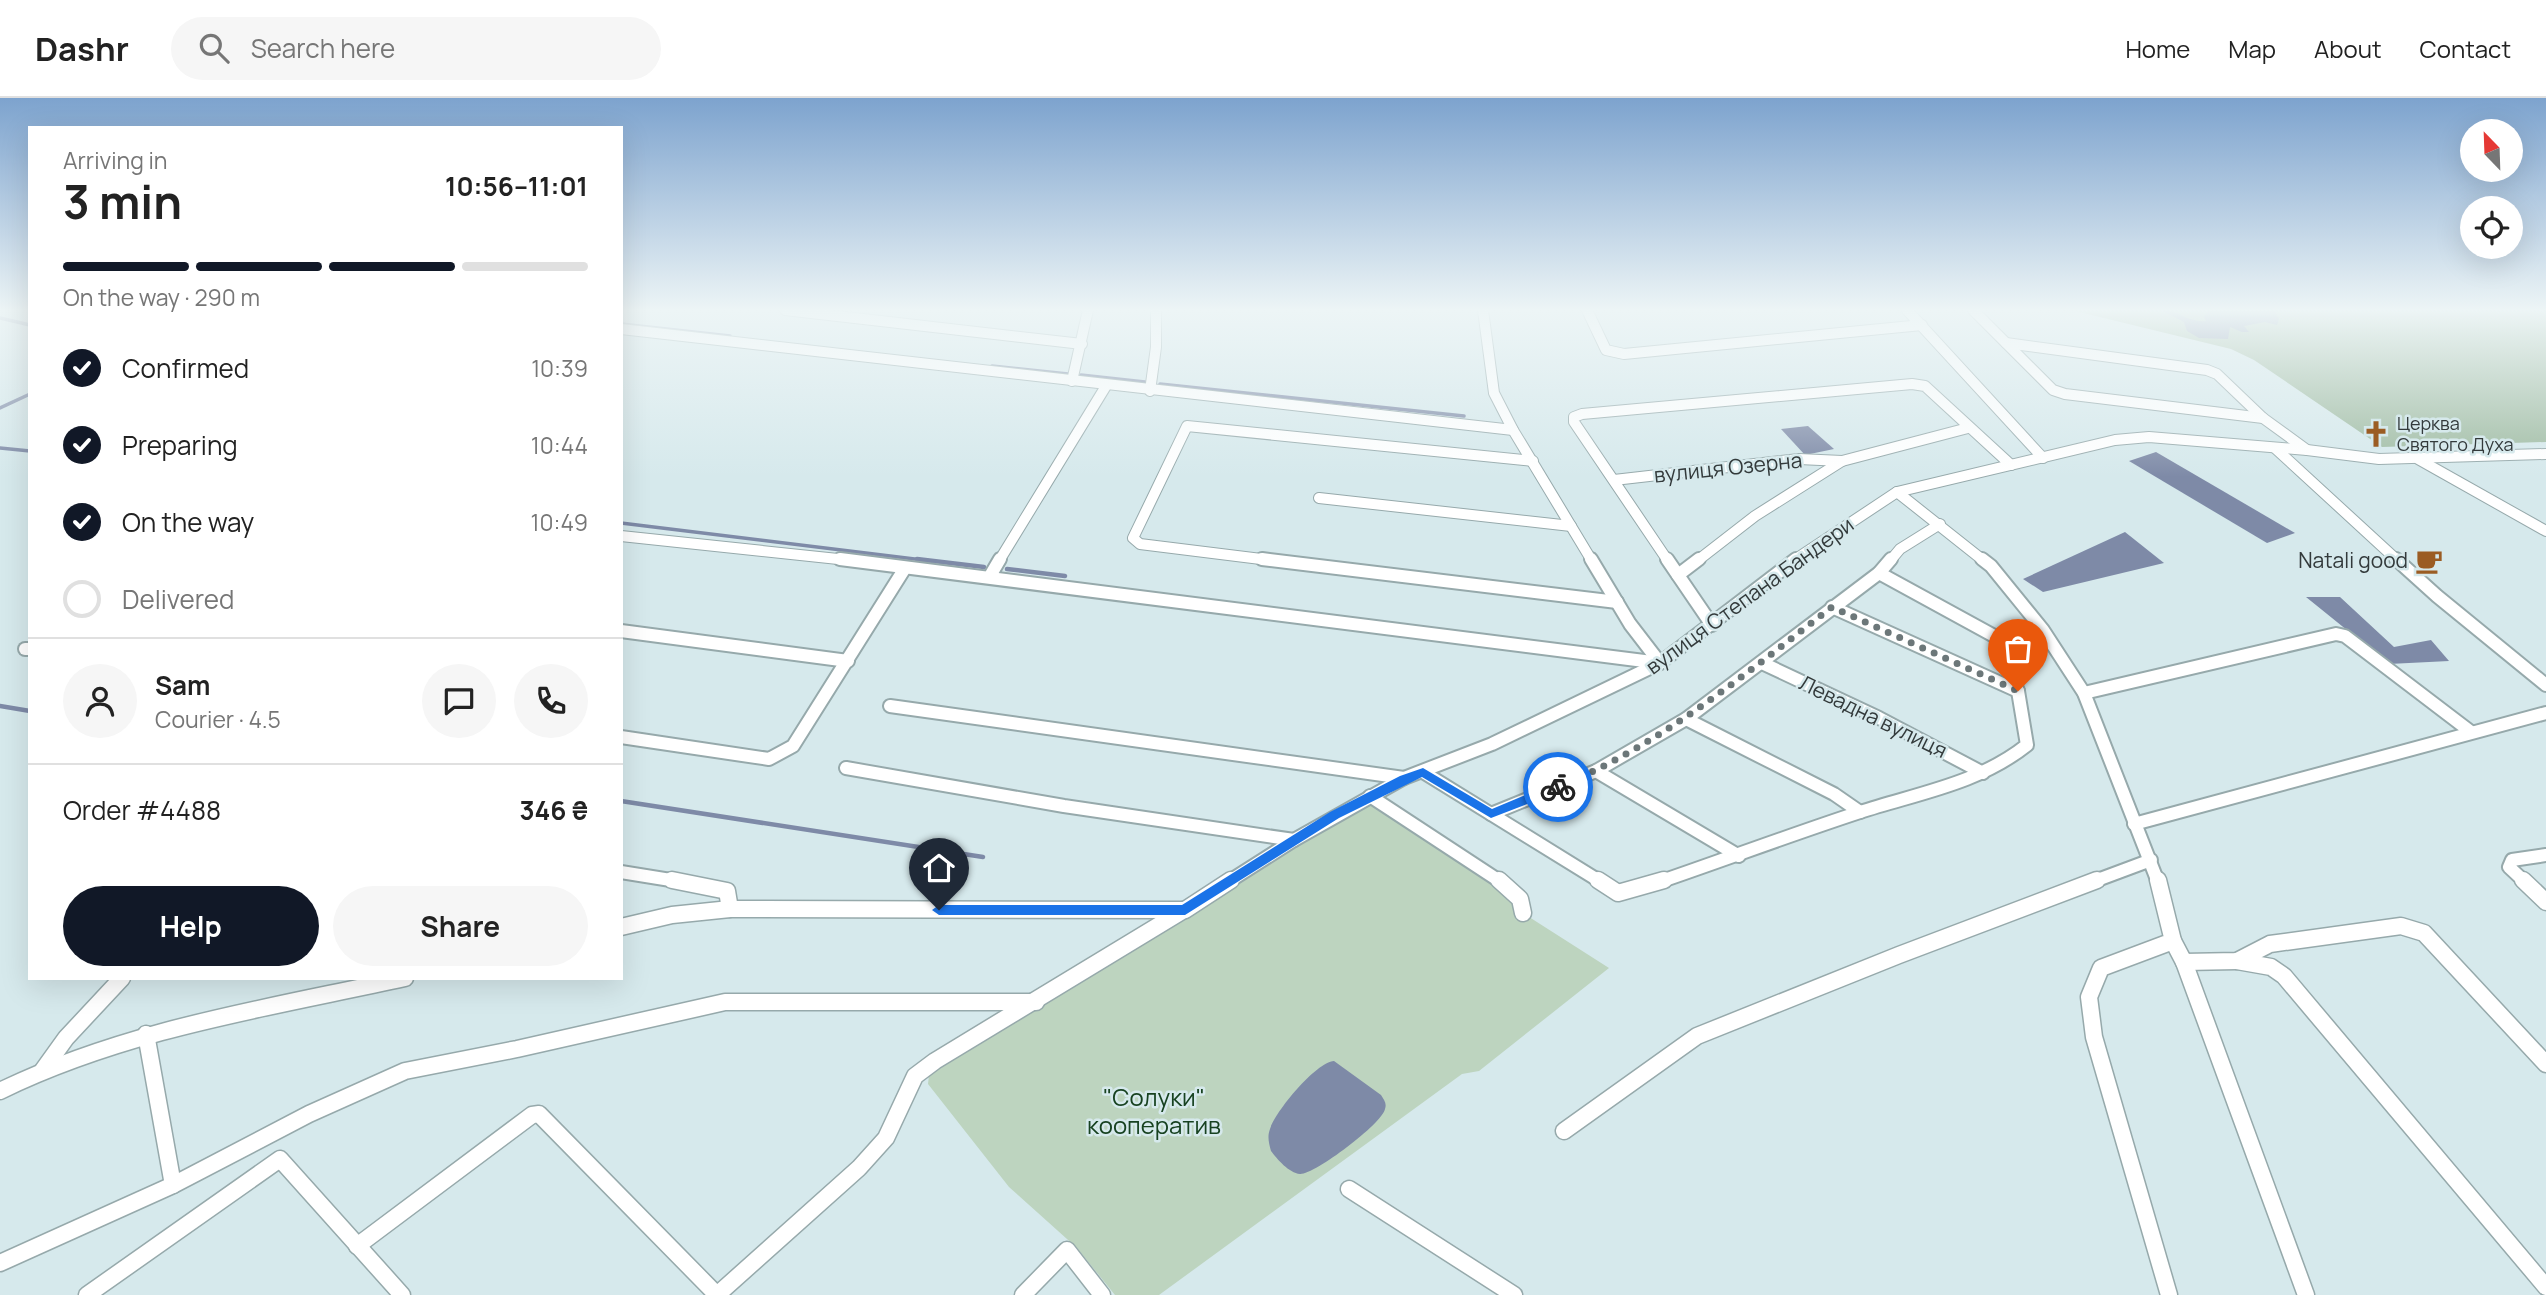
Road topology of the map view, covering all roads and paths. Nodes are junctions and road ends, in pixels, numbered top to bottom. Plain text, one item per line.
1 (941, 366) edge
2 (1076, 366) edge
3 (1153, 366) edge
4 (1490, 366) edge
5 (1959, 366) edge
6 (2029, 366) edge
7 (2176, 366) edge
8 (1072, 381) junction
9 (1105, 386) junction
10 (1150, 391) junction
11 (2263, 418) junction
12 (1968, 428) junction
13 (1513, 430) junction
14 (2275, 449) junction
15 (2307, 450) junction
16 (2546, 454) edge
17 (2414, 457) junction
18 (2043, 458) junction
19 (1533, 461) junction
20 (1842, 461) junction
21 (2011, 465) junction
22 (1614, 480) junction
23 (1897, 492) junction
24 (1319, 498) dead end
25 (1940, 524) junction
26 (1571, 526) junction
27 (2546, 531) edge
28 (623, 536) edge
29 (905, 568) junction
30 (1879, 573) junction
31 (1678, 575) junction
32 (990, 576) junction
33 (1617, 602) junction
34 (1832, 607) junction
35 (1712, 625) junction
36 (623, 631) edge
37 (848, 661) junction
38 (1660, 663) junction
39 (1762, 663) junction
40 (2546, 685) edge
41 (2018, 691) junction
42 (2084, 692) junction
43 (890, 706) dead end
44 (2546, 713) edge
45 (1686, 719) junction
46 (2471, 732) junction
47 (623, 737) edge
48 (846, 768) dead end
49 (1596, 771) junction
50 (1423, 772) junction
51 (1983, 773) junction
52 (1404, 779) junction
53 (1370, 796) junction
54 (1860, 812) junction
55 (1491, 814) junction
56 (2134, 824) junction
57 (1294, 839) junction
58 (2546, 855) edge
59 (1739, 856) junction
60 (2151, 860) junction
61 (623, 872) edge
62 (2546, 902) edge
63 (730, 909) junction
64 (1185, 910) junction
65 (1523, 913) dead end
66 (623, 927) edge
67 (2173, 941) junction
68 (2237, 961) junction
69 (2184, 962) junction
70 (120, 980) edge
71 (396, 980) edge
72 (1037, 1002) junction
73 (146, 1034) junction
74 (2546, 1064) edge
75 (43, 1070) junction
76 (0, 1091) edge
77 (1564, 1131) dead end
78 (173, 1185) junction
79 (1349, 1189) dead end
80 (357, 1245) junction
81 (0, 1264) edge
82 (2546, 1287) edge
83 (87, 1295) edge
84 (402, 1295) edge
85 (1023, 1295) edge
86 (1102, 1295) edge
87 (1514, 1295) edge
88 (2169, 1295) edge
89 (2306, 1295) edge

1 - 8 street
2 - 8 street
3 - 10 street
4 - 13 street
5 - 18 street
6 - 11 street
7 - 11 street
8 - 9 street
9 - 10 street
9 - 32 street
10 - 13 street
11 - 15 street
12 - 20 street, вулиця Озерна
12 - 21 street, вулиця Озерна
12 - 22 street, вулиця Озерна
13 - 19 street
14 - 15 street, вулиця Степана Бандери
14 - 18 street, вулиця Степана Бандери
14 - 40 street
15 - 17 street, вулиця Степана Бандери
16 - 17 street, вулиця Степана Бандери
17 - 27 street
18 - 21 street, вулиця Степана Бандери
19 - 26 street
19 - 33 street
20 - 22 street, вулиця Озерна
20 - 31 street, вулиця Озерна
21 - 23 street, вулиця Степана Бандери
22 - 31 street, вулиця Озерна
23 - 25 street
23 - 35 street, вулиця Степана Бандери
24 - 26 street
25 - 30 street
25 - 42 street
26 - 33 street
28 - 29 street
29 - 32 street
29 - 37 street
30 - 34 street
30 - 41 street, Левадна вулиця
31 - 35 street, вулиця Озерна
32 - 38 street
33 - 38 street
34 - 39 street
34 - 41 street
35 - 38 street, вулиця Степана Бандери
36 - 37 street
37 - 47 street
38 - 50 street, вулиця Степана Бандери
39 - 45 street
39 - 51 street, Левадна вулиця
41 - 51 street, Левадна вулиця
42 - 46 street
42 - 56 street
43 - 52 street
44 - 46 street
45 - 49 street
45 - 54 street
46 - 56 street
48 - 57 street
49 - 55 street
49 - 59 street
50 - 52 street, вулиця Степана Бандери
50 - 55 street, Левадна вулиця
51 - 54 street, Левадна вулиця
52 - 53 street, вулиця Степана Бандери
53 - 57 street, вулиця Степана Бандери
53 - 65 street
54 - 59 street, Левадна вулиця
55 - 59 street, Левадна вулиця
56 - 60 street
57 - 64 street, вулиця Степана Бандери
58 - 62 street
60 - 67 street
60 - 77 street
61 - 63 street
63 - 64 street
63 - 66 street
64 - 72 street, вулиця Степана Бандери
67 - 69 street
67 - 88 street
68 - 69 street
68 - 74 street
68 - 82 street
69 - 89 street
70 - 75 street
71 - 73 street
72 - 78 street
72 - 80 street, вулиця Степана Бандери
73 - 75 street
73 - 78 street
75 - 76 street
78 - 81 street
79 - 87 street
80 - 83 street
80 - 84 street
85 - 86 street

